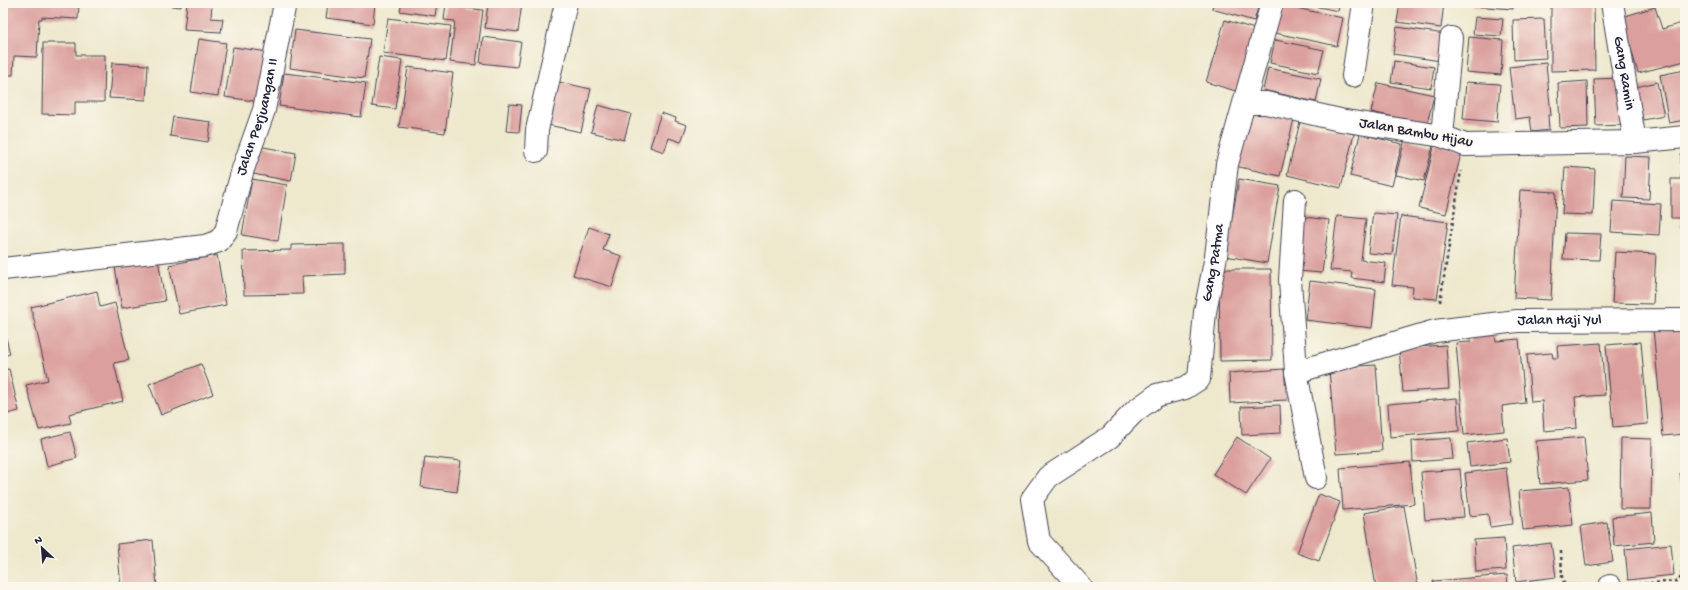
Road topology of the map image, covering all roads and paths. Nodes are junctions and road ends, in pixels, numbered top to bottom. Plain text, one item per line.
1 (285, 3) edge
2 (566, 3) edge
3 (1272, 3) edge
4 (1364, 3) edge
5 (1612, 3) edge
6 (1451, 38) dead end
7 (1353, 76) dead end
8 (1245, 103) junction
9 (1442, 136) junction
10 (1685, 137) edge
11 (1635, 142) junction
12 (1466, 145) junction
13 (536, 151) dead end
14 (1295, 200) dead end
15 (3, 269) edge
16 (1685, 320) edge
17 (1435, 331) junction
18 (1296, 372) junction
19 (1316, 478) dead end
20 (1081, 587) edge

1 - 15 street, Jalan Perjuangan II
2 - 13 street
3 - 8 street, Gang Patma
4 - 7 street
5 - 11 street, Gang Ramin
6 - 9 street
8 - 9 street, Jalan Bambu Hijau
8 - 20 street, Gang Patma
9 - 12 street, Jalan Bambu Hijau
10 - 11 street, Jalan Bambu Hijau
11 - 12 street, Jalan Bambu Hijau
12 - 17 path
14 - 18 street
16 - 17 street, Jalan Haji Yul
17 - 18 street, Jalan Haji Yul
18 - 19 street

